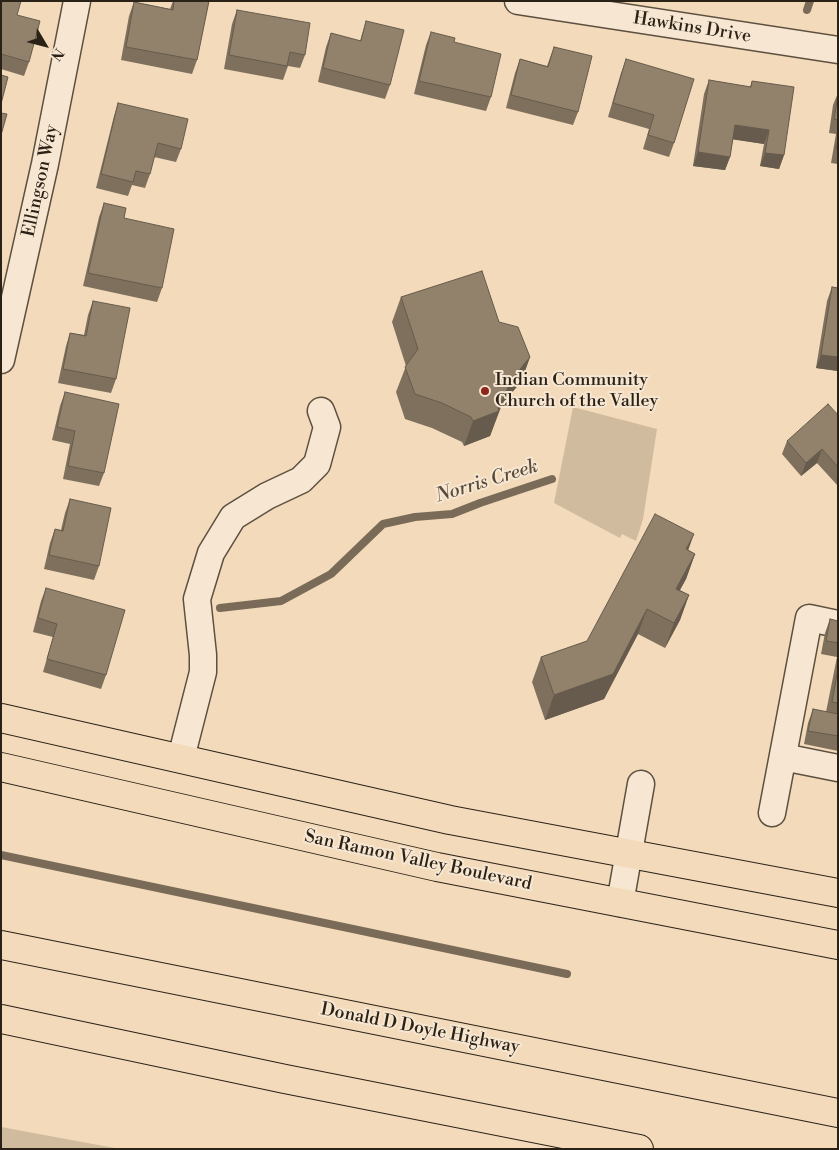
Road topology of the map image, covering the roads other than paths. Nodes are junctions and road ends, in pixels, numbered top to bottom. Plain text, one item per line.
1 (78, 1) edge
2 (518, 1) edge
3 (838, 50) edge
4 (1, 360) edge
5 (321, 411) dead end
6 (838, 624) edge
7 (1, 718) edge
8 (783, 757) junction
9 (181, 758) junction
10 (1, 767) edge
11 (838, 768) edge
12 (641, 784) dead end
13 (772, 813) dead end
14 (630, 855) junction
15 (838, 893) edge
16 (620, 903) junction
17 (1, 945) edge
18 (838, 945) edge
19 (1, 1019) edge
20 (838, 1112) edge
21 (639, 1149) edge

1 - 4 street, Ellingson Way
2 - 3 street, Hawkins Drive
5 - 9 street
6 - 8 street
7 - 9 main road
8 - 11 street
8 - 13 street
9 - 14 main road
10 - 16 main road, San Ramon Valley Boulevard
12 - 14 street
14 - 15 main road
14 - 16 street
16 - 18 main road, San Ramon Valley Boulevard
17 - 20 main road, Donald D Doyle Highway
19 - 21 main road

